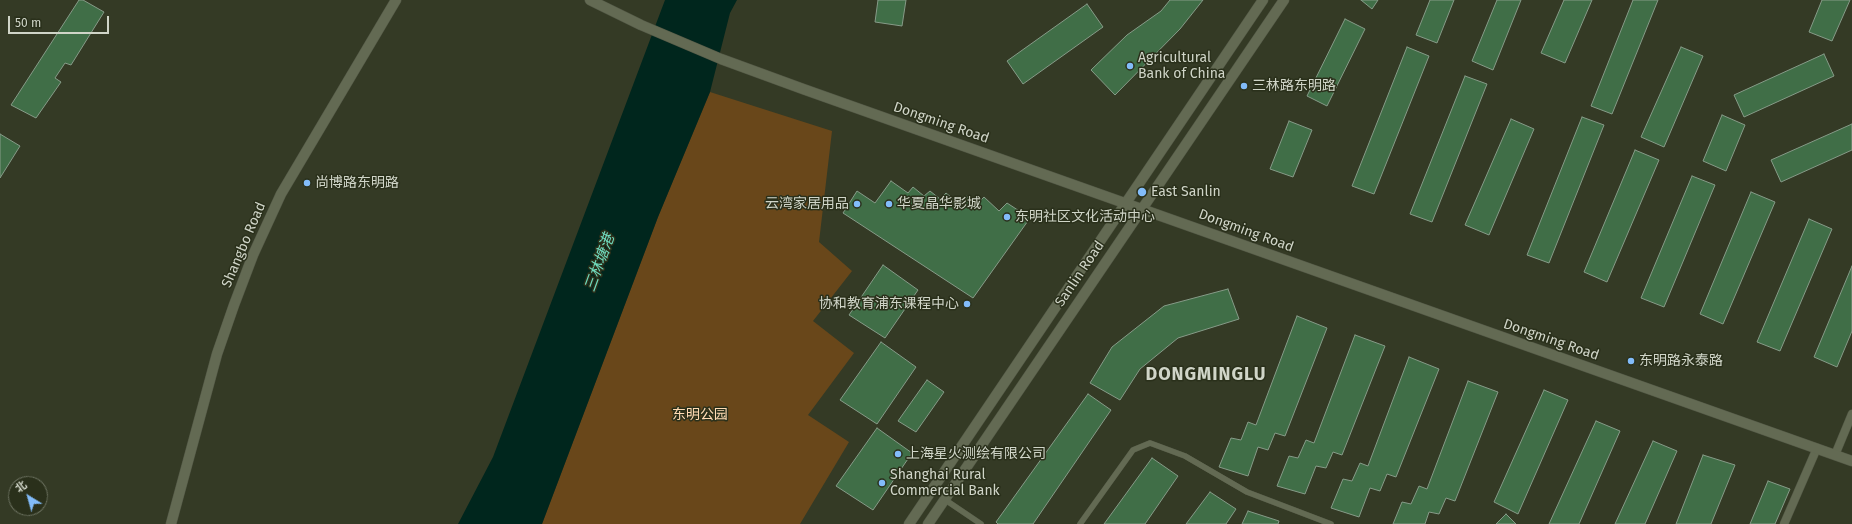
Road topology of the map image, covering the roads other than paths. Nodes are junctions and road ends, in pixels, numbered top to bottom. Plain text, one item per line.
1 (396, 0) edge
2 (590, 0) edge
3 (1263, 0) edge
4 (1284, 0) edge
5 (1125, 203) junction
6 (1141, 209) junction
7 (1852, 414) edge
8 (1817, 448) junction
9 (1835, 455) junction
10 (1852, 461) edge
11 (944, 499) junction
12 (170, 524) edge
13 (909, 524) edge
14 (928, 524) edge
15 (981, 524) edge
16 (1080, 524) edge
17 (1331, 524) edge
18 (1784, 524) edge

1 - 12 main road, Shangbo Road
2 - 5 main road, Dongming Road
3 - 5 main road, Sanlin Road
4 - 6 main road, Sanlin Road
5 - 6 main road, Dongming Road
5 - 13 main road, Sanlin Road
6 - 8 main road, Dongming Road
6 - 11 main road, Sanlin Road
7 - 9 street
8 - 9 main road, Dongming Road
8 - 18 street
9 - 10 main road, Dongming Road
11 - 14 main road, Sanlin Road
11 - 15 lane
16 - 17 lane

